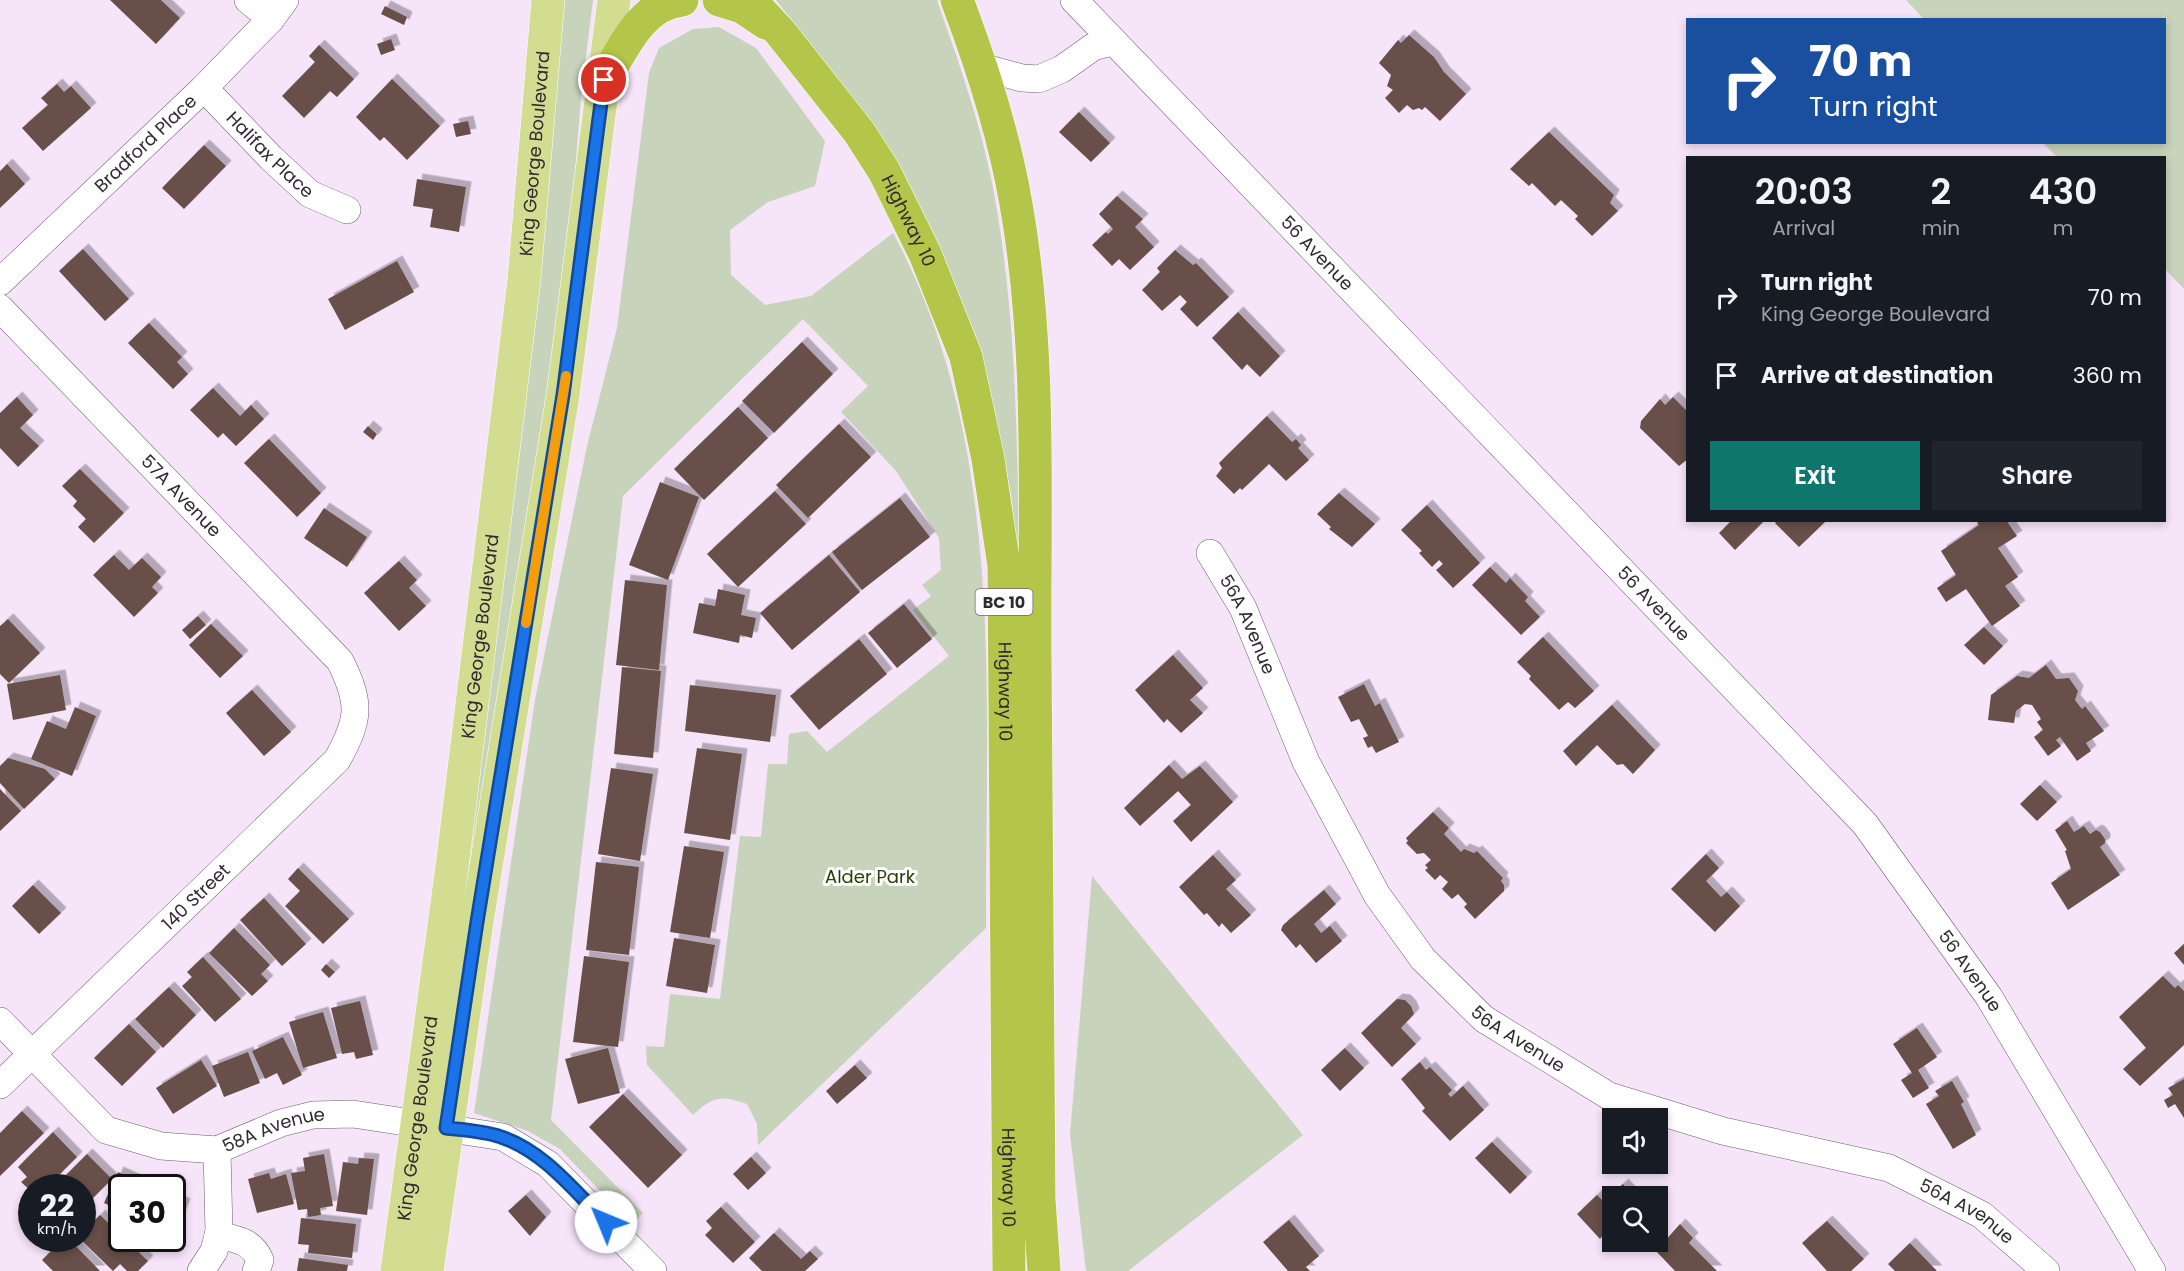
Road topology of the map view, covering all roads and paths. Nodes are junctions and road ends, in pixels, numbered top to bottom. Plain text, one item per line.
1 (248, 0) edge
2 (548, 0) edge
3 (614, 0) edge
4 (682, 0) edge
5 (719, 0) edge
6 (750, 0) edge
7 (957, 0) edge
8 (1074, 0) edge
9 (278, 10) edge
10 (780, 32) junction
11 (1112, 42) junction
12 (982, 67) junction
13 (604, 80) junction
14 (204, 88) junction
15 (347, 210) dead end
16 (0, 282) edge
17 (0, 308) edge
18 (1210, 553) dead end
19 (355, 689) joint
20 (0, 1021) edge
21 (32, 1054) junction
22 (0, 1085) edge
23 (431, 1126) junction
24 (218, 1150) junction
25 (218, 1234) junction
26 (208, 1269) edge
27 (255, 1271) edge
28 (397, 1271) edge
29 (427, 1271) edge
30 (653, 1271) edge
31 (1009, 1271) edge
32 (1044, 1271) edge
33 (2046, 1271) edge
34 (2152, 1271) edge

1 - 9 street
2 - 23 main road, King George Boulevard
3 - 13 main road, King George Boulevard
4 - 13 highway
5 - 10 highway
6 - 10 highway, Highway 10 / BC 10
7 - 12 highway, Highway 10 / BC 10
8 - 11 street, 56 Avenue
9 - 14 street, Bradford Place
10 - 31 highway, Highway 10 / BC 10
11 - 12 street
11 - 34 street, 56 Avenue
12 - 32 highway, Highway 10 / BC 10
13 - 23 main road, King George Boulevard
14 - 15 street, Halifax Place
14 - 16 street, Bradford Place
17 - 19 street, 57A Avenue
18 - 33 street, 56A Avenue
19 - 21 street, 140 Street
20 - 21 street, 58A Avenue
21 - 22 street, 140 Street
21 - 24 street, 58A Avenue
23 - 24 street, 58A Avenue
23 - 28 main road, King George Boulevard
23 - 29 main road, King George Boulevard
23 - 30 street, 58A Avenue
24 - 25 street
25 - 26 street
25 - 27 street

